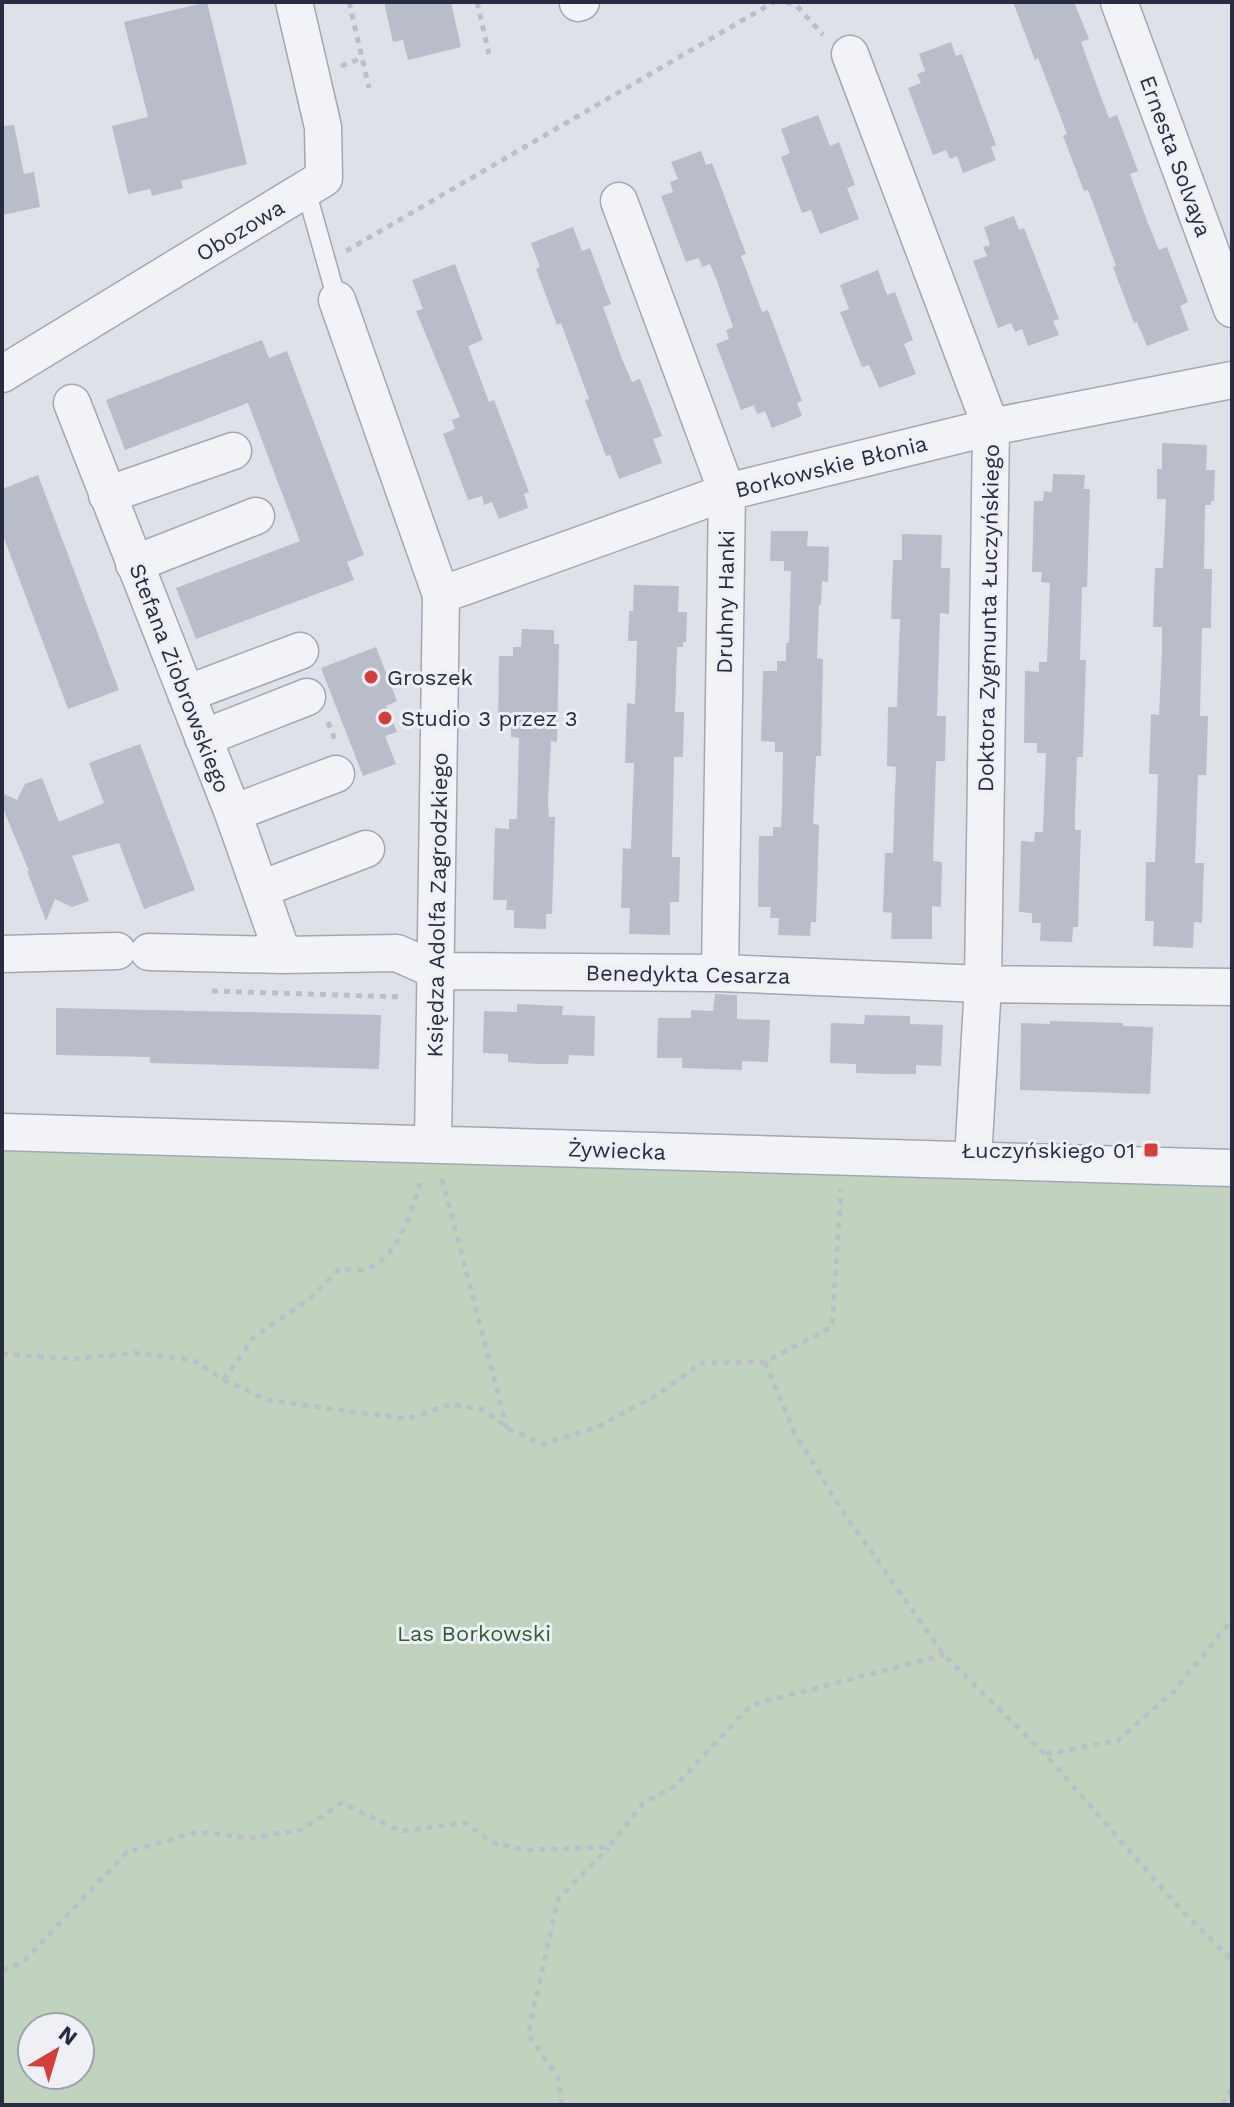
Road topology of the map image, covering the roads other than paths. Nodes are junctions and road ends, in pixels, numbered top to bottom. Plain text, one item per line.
1 (294, 2) edge
2 (1119, 2) edge
3 (850, 54) road end
4 (306, 190) junction
5 (619, 201) dead end
6 (337, 300) joint
7 (1232, 309) edge
8 (2, 374) edge
9 (1232, 380) edge
10 (72, 403) dead end
11 (991, 427) junction
12 (233, 451) dead end
13 (727, 492) junction
14 (107, 495) junction
15 (256, 516) dead end
16 (134, 564) junction
17 (441, 595) junction
18 (300, 651) dead end
19 (186, 694) junction
20 (307, 697) dead end
21 (203, 738) junction
22 (336, 774) dead end
23 (233, 813) junction
24 (366, 849) dead end
25 (261, 889) junction
26 (2, 954) edge
27 (283, 955) junction
28 (720, 973) junction
29 (426, 984) junction
30 (983, 984) junction
31 (1232, 987) edge
32 (2, 1132) edge
33 (433, 1143) junction
34 (973, 1160) junction
35 (1232, 1168) edge

1 - 4 street, Obozowa
2 - 7 street, Ernesta Solvaya
3 - 11 street, Doktora Zygmunta Łuczyńskiego
4 - 6 lane
4 - 8 street, Obozowa
5 - 13 street, Druhny Hanki
6 - 17 street, Księdza Adolfa Zagrodzkiego
9 - 11 street, Borkowskie Błonia
10 - 14 street, Stefana Ziobrowskiego
11 - 13 street, Borkowskie Błonia
11 - 30 street, Doktora Zygmunta Łuczyńskiego
12 - 14 street
13 - 17 street, Borkowskie Błonia
13 - 28 street, Druhny Hanki
14 - 16 street, Stefana Ziobrowskiego
15 - 16 street
16 - 19 street, Stefana Ziobrowskiego
17 - 29 street, Księdza Adolfa Zagrodzkiego
18 - 19 street
19 - 21 street, Stefana Ziobrowskiego
20 - 21 street
21 - 23 street, Stefana Ziobrowskiego
22 - 23 street
23 - 25 street, Stefana Ziobrowskiego
24 - 25 street
25 - 27 street, Stefana Ziobrowskiego
26 - 27 street, Benedykta Cesarza
27 - 29 street, Benedykta Cesarza
28 - 29 street, Benedykta Cesarza
28 - 30 street, Benedykta Cesarza
29 - 33 street, Księdza Adolfa Zagrodzkiego
30 - 31 street, Benedykta Cesarza
30 - 34 street, Doktora Zygmunta Łuczyńskiego
32 - 33 street, Żywiecka
33 - 34 street, Żywiecka
34 - 35 street, Żywiecka

